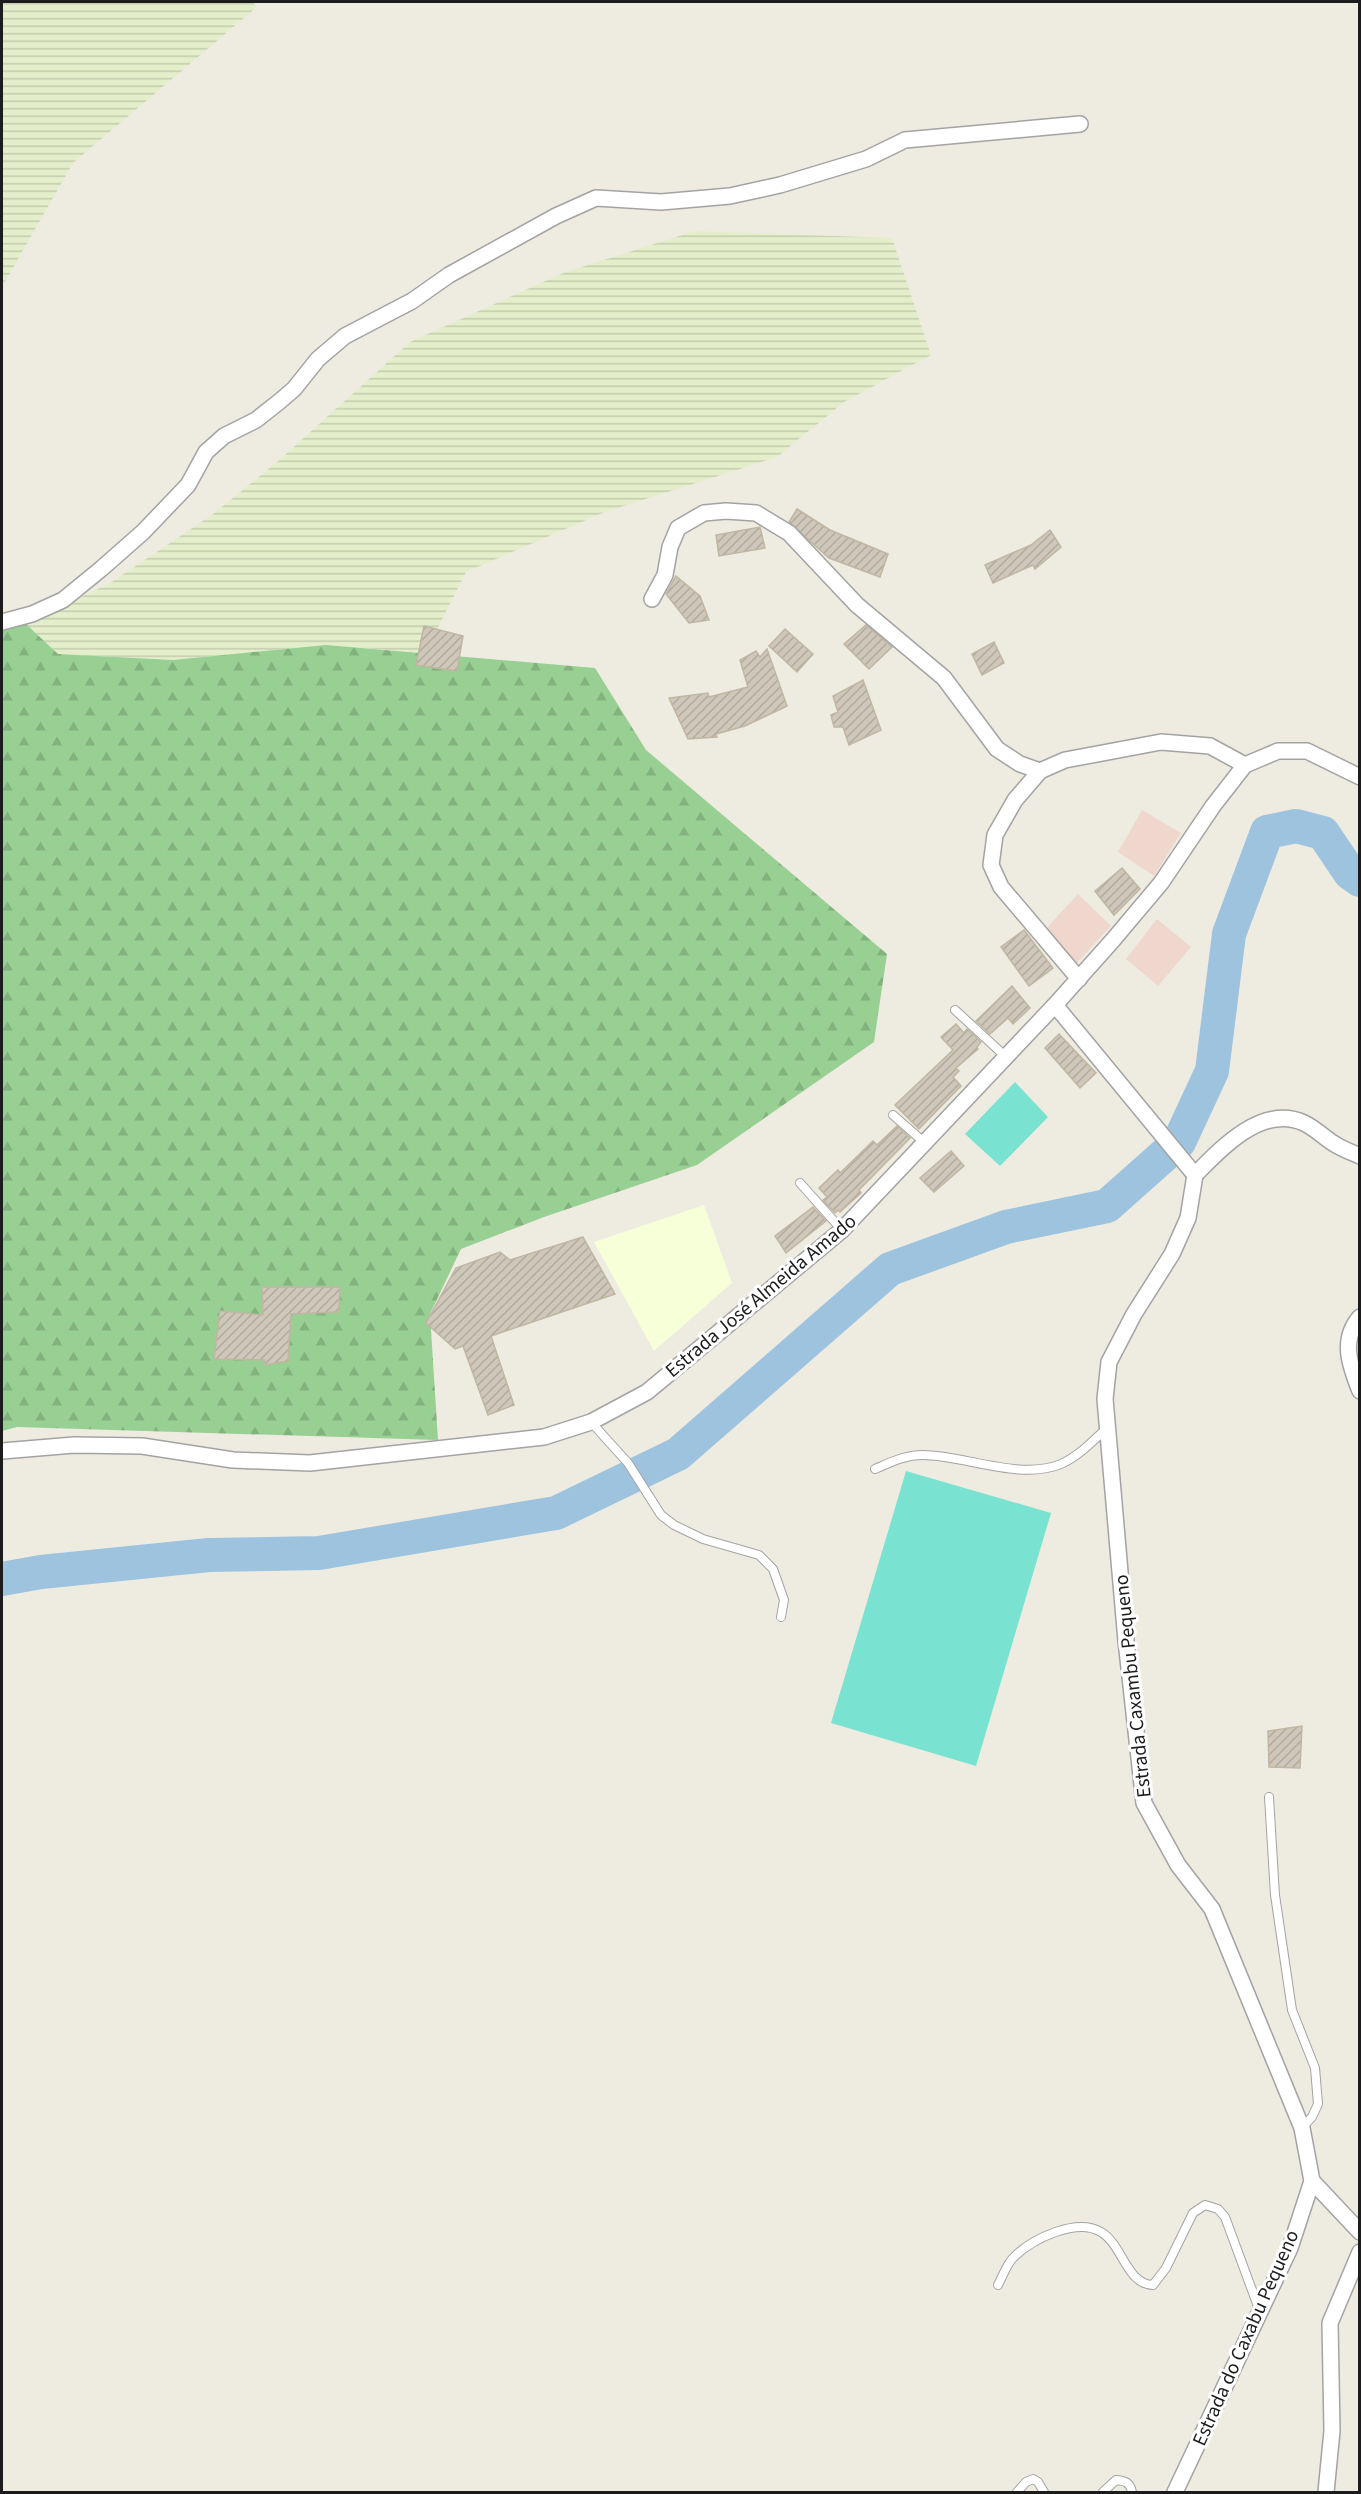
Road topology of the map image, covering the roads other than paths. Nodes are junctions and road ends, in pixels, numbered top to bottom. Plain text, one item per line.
1 (1080, 124) dead end
2 (652, 599) dead end
3 (2, 622) edge
4 (1245, 765) junction
5 (1040, 771) junction
6 (1359, 777) edge
7 (1079, 979) junction
8 (1056, 1005) junction
9 (955, 1010) dead end
10 (1005, 1056) junction
11 (893, 1115) dead end
12 (925, 1143) junction
13 (1359, 1156) edge
14 (1190, 1169) junction
15 (800, 1183) dead end
16 (842, 1230) junction
17 (1359, 1317) edge
18 (1359, 1391) edge
19 (591, 1422) junction
20 (1109, 1426) junction
21 (2, 1451) edge
22 (875, 1469) dead end
23 (781, 1617) dead end
24 (1269, 1797) dead end
25 (1302, 2128) junction
26 (1312, 2181) junction
27 (1359, 2232) edge
28 (1359, 2252) edge
29 (998, 2285) dead end
30 (1260, 2311) junction
31 (1017, 2493) edge
32 (1044, 2493) edge
33 (1102, 2493) edge
34 (1132, 2493) edge
35 (1175, 2493) edge
36 (1326, 2493) edge

1 - 3 street
2 - 5 street
4 - 5 street
4 - 6 street, Estrada José Almeida Amado
4 - 7 street, Estrada José Almeida Amado
5 - 7 street
7 - 8 street, Estrada José Almeida Amado
8 - 10 street, Estrada José Almeida Amado
8 - 14 street
9 - 10 lane
10 - 12 street, Estrada José Almeida Amado
11 - 12 lane
12 - 16 street, Estrada José Almeida Amado
13 - 14 street
14 - 20 street, Estrada Caxambu Pequeno
15 - 16 lane
16 - 19 street, Estrada José Almeida Amado
17 - 18 street
19 - 21 street, Estrada José Almeida Amado
19 - 23 lane
20 - 22 lane
20 - 25 street, Estrada Caxambu Pequeno
24 - 25 lane
25 - 26 street, Estrada Caxambu Pequeno
26 - 27 street
26 - 30 street, Estrada do Caxabu Pequeno
28 - 36 street
29 - 30 lane
30 - 35 street, Estrada do Caxabu Pequeno
31 - 32 lane
33 - 34 lane

